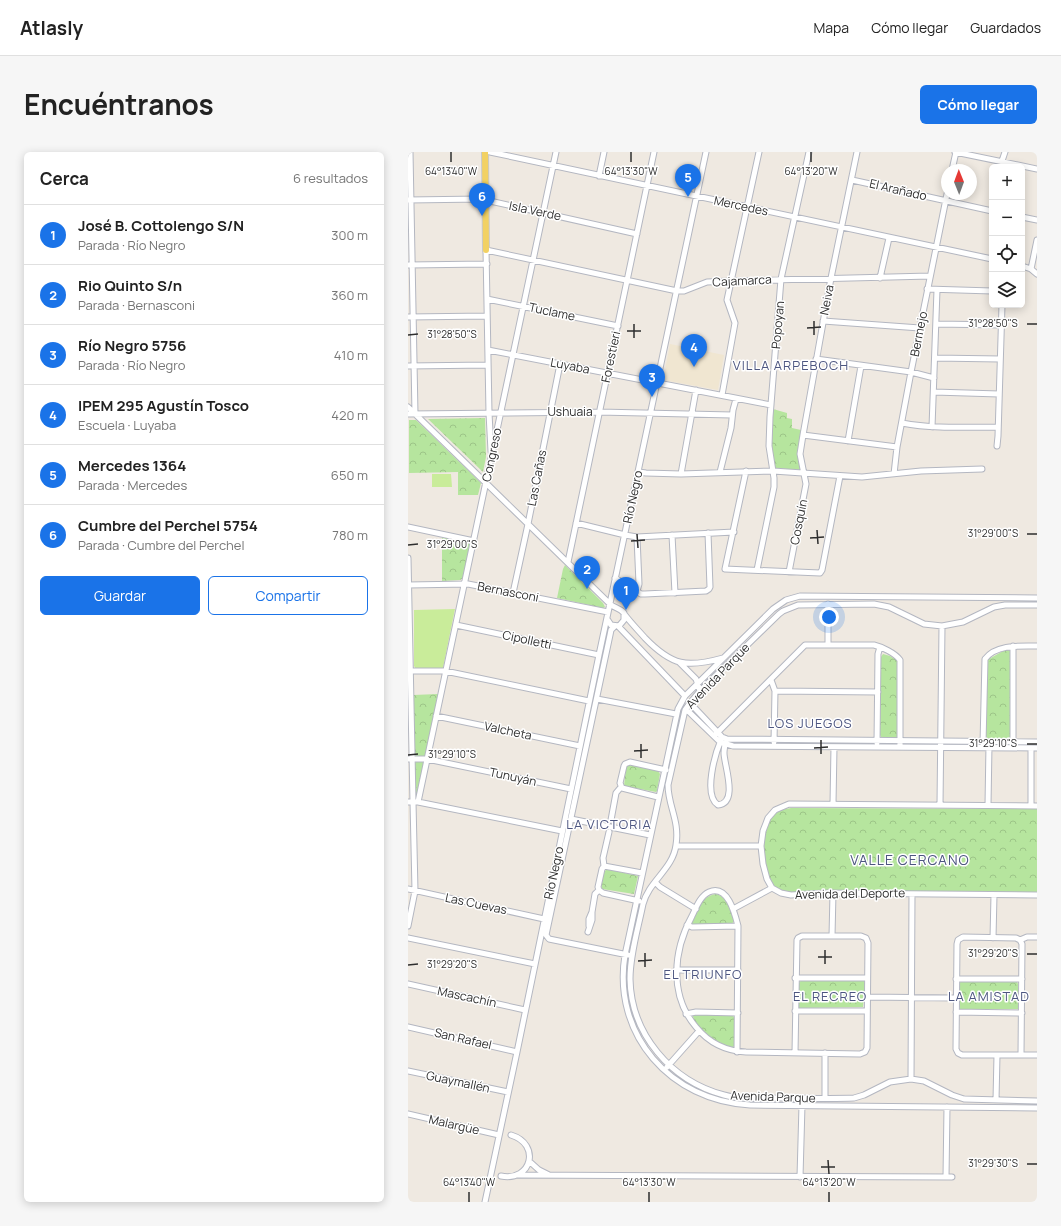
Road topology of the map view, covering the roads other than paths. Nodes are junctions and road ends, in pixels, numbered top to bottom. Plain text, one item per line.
1 (410, 152) edge
2 (485, 152) edge
3 (490, 152) edge
4 (556, 152) edge
5 (604, 152) edge
6 (654, 152) edge
7 (706, 152) edge
8 (760, 152) edge
9 (809, 152) edge
10 (857, 152) edge
11 (956, 152) edge
12 (1004, 152) edge
13 (1002, 162) junction
14 (953, 164) edge
15 (553, 166) junction
16 (1037, 169) edge
17 (599, 176) junction
18 (852, 180) junction
19 (647, 186) junction
20 (696, 196) junction
21 (409, 200) edge
22 (486, 200) junction
23 (946, 201) junction
24 (748, 207) junction
25 (989, 209) edge
26 (543, 213) junction
27 (794, 217) junction
28 (1025, 218) edge
29 (1037, 220) edge
30 (842, 227) junction
31 (637, 234) junction
32 (889, 238) junction
33 (1037, 240) edge
34 (936, 248) junction
35 (486, 250) junction
36 (989, 258) edge
37 (534, 260) junction
38 (487, 264) junction
39 (410, 265) edge
40 (1025, 267) edge
41 (1031, 269) junction
42 (1037, 274) edge
43 (930, 276) junction
44 (831, 278) junction
45 (880, 278) junction
46 (627, 280) junction
47 (781, 280) junction
48 (731, 281) junction
49 (927, 289) junction
50 (677, 290) junction
51 (937, 290) junction
52 (989, 291) edge
53 (487, 299) junction
54 (524, 306) junction
55 (1002, 308) edge
56 (487, 316) junction
57 (410, 317) edge
58 (823, 321) junction
59 (936, 324) junction
60 (1002, 325) junction
61 (618, 326) junction
62 (920, 328) junction
63 (488, 350) junction
64 (514, 355) junction
65 (936, 358) junction
66 (816, 359) junction
67 (1000, 359) junction
68 (560, 364) junction
69 (488, 365) junction
70 (411, 366) edge
71 (861, 366) junction
72 (911, 372) junction
73 (607, 373) junction
74 (934, 378) junction
75 (657, 383) junction
76 (696, 390) junction
77 (934, 392) junction
78 (999, 394) junction
79 (722, 396) junction
80 (736, 399) junction
81 (771, 405) junction
82 (408, 407) edge
83 (550, 412) junction
84 (599, 412) junction
85 (489, 413) junction
86 (501, 413) junction
87 (651, 413) junction
88 (408, 414) edge
89 (415, 414) junction
90 (692, 414) junction
91 (732, 415) junction
92 (902, 423) junction
93 (932, 426) junction
94 (998, 427) junction
95 (803, 435) junction
96 (848, 441) junction
97 (997, 446) dead end
98 (897, 447) junction
99 (492, 455) junction
100 (982, 469) dead end
101 (773, 471) junction
102 (638, 472) junction
103 (720, 472) junction
104 (746, 472) junction
105 (804, 473) junction
106 (681, 474) junction
107 (894, 474) junction
108 (840, 476) junction
109 (486, 483) junction
110 (576, 523) junction
111 (528, 524) junction
112 (408, 527) edge
113 (734, 532) junction
114 (708, 533) junction
115 (625, 535) junction
116 (672, 535) junction
117 (637, 537) junction
118 (474, 541) junction
119 (408, 558) edge
120 (568, 562) junction
121 (757, 570) junction
122 (789, 572) junction
123 (615, 578) junction
124 (464, 584) junction
125 (408, 585) edge
126 (637, 591) junction
127 (513, 593) junction
128 (675, 593) junction
129 (1037, 598) edge
130 (610, 604) junction
131 (828, 604) junction
132 (1037, 605) edge
133 (616, 608) junction
134 (608, 612) junction
135 (624, 613) junction
136 (606, 619) junction
137 (456, 625) junction
138 (616, 626) junction
139 (942, 626) junction
140 (828, 645) junction
141 (1013, 646) junction
142 (1037, 646) edge
143 (880, 647) junction
144 (732, 650) junction
145 (599, 655) junction
146 (737, 655) junction
147 (724, 658) junction
148 (676, 660) junction
149 (409, 671) edge
150 (445, 671) junction
151 (771, 680) junction
152 (698, 683) junction
153 (700, 691) junction
154 (775, 691) junction
155 (878, 692) junction
156 (685, 696) junction
157 (597, 698) junction
158 (589, 702) junction
159 (690, 703) junction
160 (685, 710) junction
161 (676, 714) junction
162 (436, 716) junction
163 (716, 734) junction
164 (774, 740) junction
165 (724, 741) junction
166 (877, 741) junction
167 (941, 742) junction
168 (986, 742) junction
169 (1013, 742) junction
170 (1037, 742) edge
171 (900, 744) junction
172 (580, 746) junction
173 (774, 746) junction
174 (834, 747) junction
175 (877, 747) junction
176 (941, 748) junction
177 (983, 748) junction
178 (989, 748) junction
179 (1013, 748) junction
180 (1034, 748) edge
181 (410, 759) edge
182 (427, 759) junction
183 (664, 770) junction
184 (671, 771) junction
185 (621, 787) junction
186 (571, 789) junction
187 (658, 797) junction
188 (413, 802) edge
189 (834, 804) junction
190 (940, 805) junction
191 (988, 806) junction
192 (1031, 806) junction
193 (1037, 806) edge
194 (571, 819) junction
195 (611, 820) dead end
196 (562, 831) junction
197 (608, 834) dead end
198 (650, 835) junction
199 (676, 846) junction
200 (761, 846) junction
201 (604, 866) junction
202 (642, 873) junction
203 (655, 882) junction
204 (772, 888) junction
205 (408, 889) edge
206 (598, 890) junction
207 (415, 891) junction
208 (833, 893) junction
209 (912, 894) junction
210 (994, 895) junction
211 (1037, 895) edge
212 (636, 900) junction
213 (644, 902) junction
214 (696, 909) junction
215 (733, 909) junction
216 (544, 919) junction
217 (687, 925) junction
218 (408, 926) edge
219 (738, 926) junction
220 (588, 932) dead end
221 (832, 936) junction
222 (1037, 937) edge
223 (408, 938) edge
224 (993, 938) junction
225 (1020, 940) junction
226 (625, 955) junction
227 (632, 956) junction
228 (535, 964) junction
229 (676, 970) junction
230 (738, 970) junction
231 (796, 978) junction
232 (868, 978) junction
233 (956, 979) junction
234 (1022, 979) junction
235 (408, 984) edge
236 (867, 997) junction
237 (911, 997) junction
238 (956, 998) junction
239 (526, 1010) junction
240 (867, 1011) junction
241 (795, 1012) junction
242 (956, 1012) junction
243 (738, 1013) junction
244 (1022, 1013) junction
245 (686, 1014) junction
246 (408, 1027) edge
247 (699, 1032) junction
248 (517, 1052) junction
249 (737, 1052) junction
250 (825, 1053) junction
251 (795, 1054) junction
252 (997, 1055) junction
253 (1021, 1055) junction
254 (1037, 1055) edge
255 (668, 1065) junction
256 (664, 1070) junction
257 (408, 1071) edge
258 (911, 1079) junction
259 (508, 1092) junction
260 (858, 1097) junction
261 (825, 1098) junction
262 (964, 1099) junction
263 (996, 1100) junction
264 (1037, 1101) edge
265 (802, 1105) junction
266 (858, 1106) junction
267 (947, 1107) junction
268 (964, 1108) junction
269 (1037, 1108) edge
270 (408, 1114) edge
271 (499, 1135) junction
272 (511, 1135) dead end
273 (529, 1161) junction
274 (516, 1175) junction
275 (502, 1176) dead end
276 (551, 1176) junction
277 (800, 1177) junction
278 (946, 1177) junction
279 (952, 1178) dead end
280 (485, 1202) edge

1 - 21 street
2 - 22 main road
3 - 15 street, Mercedes
4 - 15 street, Congreso
5 - 17 street
6 - 19 street, Forestieri
7 - 20 street, Río Negro
8 - 24 street
9 - 27 street, Popoyan
10 - 18 street, Neiva
11 - 13 street
11 - 14 street
12 - 13 street
13 - 16 street
15 - 17 street, Mercedes
15 - 26 street, Congreso
17 - 19 street, Mercedes
18 - 23 street, El Arañado
18 - 30 street, Neiva
19 - 20 street, Mercedes
19 - 31 street, Forestieri
20 - 24 street, Mercedes
20 - 50 street, Río Negro
21 - 22 street, Isla Verde
21 - 39 street
22 - 26 street, Isla Verde
22 - 35 main road
23 - 25 street, El Arañado
23 - 34 street, Bermejo
24 - 27 street, Mercedes
24 - 48 street
26 - 31 street, Isla Verde
26 - 37 street, Congreso
27 - 30 street, Mercedes
27 - 47 street, Popoyan
28 - 29 street
30 - 32 street, Mercedes
30 - 44 street, Neiva
31 - 46 street, Forestieri
32 - 34 street, Mercedes
32 - 45 street
33 - 41 street
34 - 36 street, Mercedes
34 - 43 street, Bermejo
35 - 37 street, Cajamarca
35 - 38 street
37 - 46 street, Cajamarca
37 - 54 street, Congreso
38 - 39 street
38 - 53 street
39 - 57 street
40 - 41 street
41 - 42 street
43 - 45 street, Cajamarca
43 - 49 street, Bermejo
44 - 45 street, Cajamarca
44 - 47 street, Cajamarca
44 - 58 street, Neiva
46 - 50 street, Cajamarca
46 - 61 street, Forestieri
47 - 48 street, Cajamarca
47 - 81 street, Popoyan
48 - 50 street, Cajamarca
48 - 79 street
49 - 51 street
49 - 62 street, Bermejo
50 - 75 street, Río Negro
51 - 52 street
51 - 59 street
53 - 54 street, Tuclame
53 - 56 street
54 - 61 street, Tuclame
54 - 64 street, Congreso
55 - 60 street
56 - 57 street
56 - 63 street
57 - 70 street
58 - 62 street
58 - 66 street, Neiva
59 - 60 street
59 - 65 street
60 - 67 street
61 - 73 street, Forestieri
62 - 72 street, Bermejo
63 - 64 street, Luyaba
63 - 69 street
64 - 68 street, Luyaba
64 - 86 street, Congreso
65 - 67 street
65 - 74 street
66 - 71 street
66 - 95 street, Neiva
67 - 78 street
68 - 73 street, Luyaba
68 - 83 street, Las Cañas
69 - 70 street
69 - 85 street
70 - 89 street
71 - 72 street
71 - 96 street
72 - 74 street
72 - 92 street, Bermejo
73 - 75 street, Luyaba
73 - 84 street, Forestieri
74 - 77 street
75 - 76 street, Luyaba
75 - 87 street, Río Negro
76 - 79 street, Luyaba
76 - 90 street
77 - 78 street
77 - 93 street
78 - 94 street
79 - 80 street, Luyaba
80 - 81 street, Luyaba
80 - 91 street
81 - 101 street, Popoyan
82 - 89 street
83 - 84 street, Ushuaia
83 - 86 street, Ushuaia
83 - 111 street, Las Cañas
84 - 87 street, Ushuaia
84 - 110 street, Forestieri
85 - 86 street, Ushuaia
85 - 89 street, Ushuaia
85 - 99 street
86 - 99 street, Congreso
87 - 90 street, Ushuaia
87 - 102 street, Río Negro
88 - 89 street, Ushuaia
89 - 109 street
90 - 91 street, Ushuaia
90 - 106 street
91 - 103 street
92 - 93 street
92 - 98 street, Bermejo
93 - 94 street
94 - 97 street
95 - 96 street
95 - 105 street, Neiva
96 - 98 street
98 - 107 street, Bermejo
99 - 109 street, Congreso
100 - 107 street
101 - 104 street
101 - 105 street
101 - 121 street, Popoyan
102 - 106 street
102 - 115 street, Río Negro
103 - 104 street
103 - 106 street
104 - 113 street
105 - 108 street
105 - 122 street, Cosquín
107 - 108 street
108 - 122 street
109 - 111 street
109 - 118 street, Congreso
110 - 115 street
110 - 120 street, Forestieri
111 - 120 street
111 - 127 street, Las Cañas
112 - 118 street
113 - 114 street
113 - 121 street
114 - 116 street
114 - 128 street
115 - 117 street
115 - 123 street, Río Negro
116 - 117 street
116 - 128 street
117 - 126 street
118 - 124 street, Congreso
119 - 125 street
120 - 130 street
121 - 122 street
123 - 126 street
123 - 130 street, Río Negro
124 - 125 street, Bernasconi
124 - 127 street, Bernasconi
124 - 137 street, Congreso
125 - 149 street
126 - 128 street
127 - 134 street, Bernasconi
129 - 144 street, Avenida Parque
130 - 133 street
130 - 134 street, Río Negro
131 - 139 street, Avenida Parque
131 - 140 street
131 - 146 street, Avenida Parque
132 - 139 street, Avenida Parque
133 - 134 street
133 - 135 street
134 - 136 street, Río Negro
135 - 138 street
135 - 148 street
136 - 138 street
136 - 145 street, Río Negro
137 - 145 street, Cipolletti
137 - 150 street, Congreso
138 - 156 street
138 - 157 street, Río Negro
139 - 167 street
140 - 143 street
140 - 151 street
141 - 142 street
141 - 168 street
141 - 169 street
143 - 155 street
143 - 171 street
144 - 146 street
144 - 147 street, Avenida Parque
145 - 158 street, Río Negro
146 - 153 street, Avenida Parque
147 - 148 street
147 - 152 street, Avenida Parque
148 - 152 street
149 - 150 street
149 - 181 street
150 - 158 street
150 - 162 street, Congreso
151 - 154 street
151 - 163 street
152 - 153 street
152 - 156 street, Avenida Parque
153 - 159 street, Avenida Parque
154 - 155 street
154 - 164 street
155 - 166 street
156 - 161 street, Avenida Parque
157 - 161 street
157 - 194 street, Río Negro
158 - 172 street, Río Negro
159 - 160 street, Avenida Parque
159 - 163 street
160 - 163 street
160 - 184 street, Avenida Parque
161 - 183 street, Avenida Parque
162 - 172 street, Valcheta
162 - 182 street, Congreso
163 - 165 street
164 - 165 street
164 - 166 street
164 - 173 street
165 - 165 street
165 - 173 street
166 - 171 street
166 - 175 street
167 - 168 street
167 - 171 street
167 - 176 street
168 - 169 street
168 - 177 street
168 - 178 street
169 - 170 street
169 - 179 street
171 - 175 street
171 - 176 street
172 - 186 street, Río Negro
173 - 174 street
174 - 175 street
174 - 189 street
176 - 177 street
176 - 190 street
177 - 178 street
178 - 179 street
178 - 191 street
179 - 180 street
180 - 192 street
181 - 182 street, Tunuyán
181 - 188 street
182 - 186 street, Tunuyán
182 - 188 street, Congreso
183 - 184 street
183 - 185 street
183 - 187 street, Avenida Parque
184 - 199 street, Avenida Parque
185 - 187 street
185 - 195 street
186 - 196 street, Río Negro
187 - 198 street, Avenida Parque
188 - 196 street
188 - 207 street
189 - 190 street
189 - 200 street
190 - 191 street
191 - 192 street
192 - 193 street
194 - 198 street
194 - 226 street, Río Negro
196 - 216 street, Río Negro
197 - 201 street
198 - 202 street, Avenida Parque
199 - 200 street
199 - 203 street, Avenida Parque
200 - 204 street
201 - 202 street
201 - 206 street
202 - 212 street, Avenida Parque
203 - 213 street, Avenida Parque
203 - 214 street
204 - 208 street, Avenida del Deporte
204 - 215 street
205 - 207 street, Las Cuevas
206 - 212 street
206 - 220 street
207 - 216 street, Las Cuevas
207 - 218 street
208 - 209 street, Avenida del Deporte
208 - 221 street
209 - 210 street, Avenida del Deporte
209 - 237 street
210 - 211 street, Avenida del Deporte
210 - 224 street
212 - 213 street
212 - 226 street, Avenida Parque
213 - 227 street, Avenida Parque
214 - 215 street
214 - 217 street
215 - 219 street
216 - 228 street, Río Negro
217 - 219 street
217 - 229 street
219 - 230 street
221 - 231 street
221 - 232 street
222 - 225 street
223 - 228 street
224 - 225 street
224 - 233 street
225 - 234 street
226 - 227 street
226 - 256 street, Avenida Parque
227 - 255 street, Avenida Parque
228 - 239 street, Río Negro
229 - 230 street
229 - 245 street
230 - 243 street
231 - 232 street
231 - 241 street
232 - 236 street
233 - 234 street
233 - 238 street
234 - 244 street
235 - 239 street, Mascachín
236 - 237 street
236 - 240 street
237 - 238 street
237 - 258 street
238 - 242 street
239 - 248 street, Río Negro
240 - 241 street
240 - 250 street
241 - 251 street
242 - 244 street
242 - 252 street
243 - 245 street
243 - 249 street
244 - 253 street
245 - 247 street
246 - 248 street, San Rafael
247 - 249 street
247 - 255 street
248 - 259 street, Río Negro
249 - 251 street
250 - 251 street
250 - 261 street
252 - 253 street
252 - 263 street
253 - 254 street
255 - 256 street
255 - 261 street, Avenida Parque
256 - 265 street, Avenida Parque
257 - 259 street, Guaymallén
258 - 260 street, Avenida Parque
258 - 262 street, Avenida Parque
259 - 271 street, Río Negro
260 - 261 street, Avenida Parque
260 - 266 street
262 - 263 street, Avenida Parque
262 - 268 street
263 - 264 street, Avenida Parque
265 - 266 street, Avenida Parque
265 - 277 street
266 - 267 street, Avenida Parque
267 - 268 street, Avenida Parque
267 - 278 street
268 - 269 street, Avenida Parque
270 - 271 street, Malargüe
271 - 280 street, Río Negro
272 - 273 street
273 - 274 street
273 - 276 street
274 - 275 street
274 - 276 street
276 - 277 street
277 - 278 street
278 - 279 street

